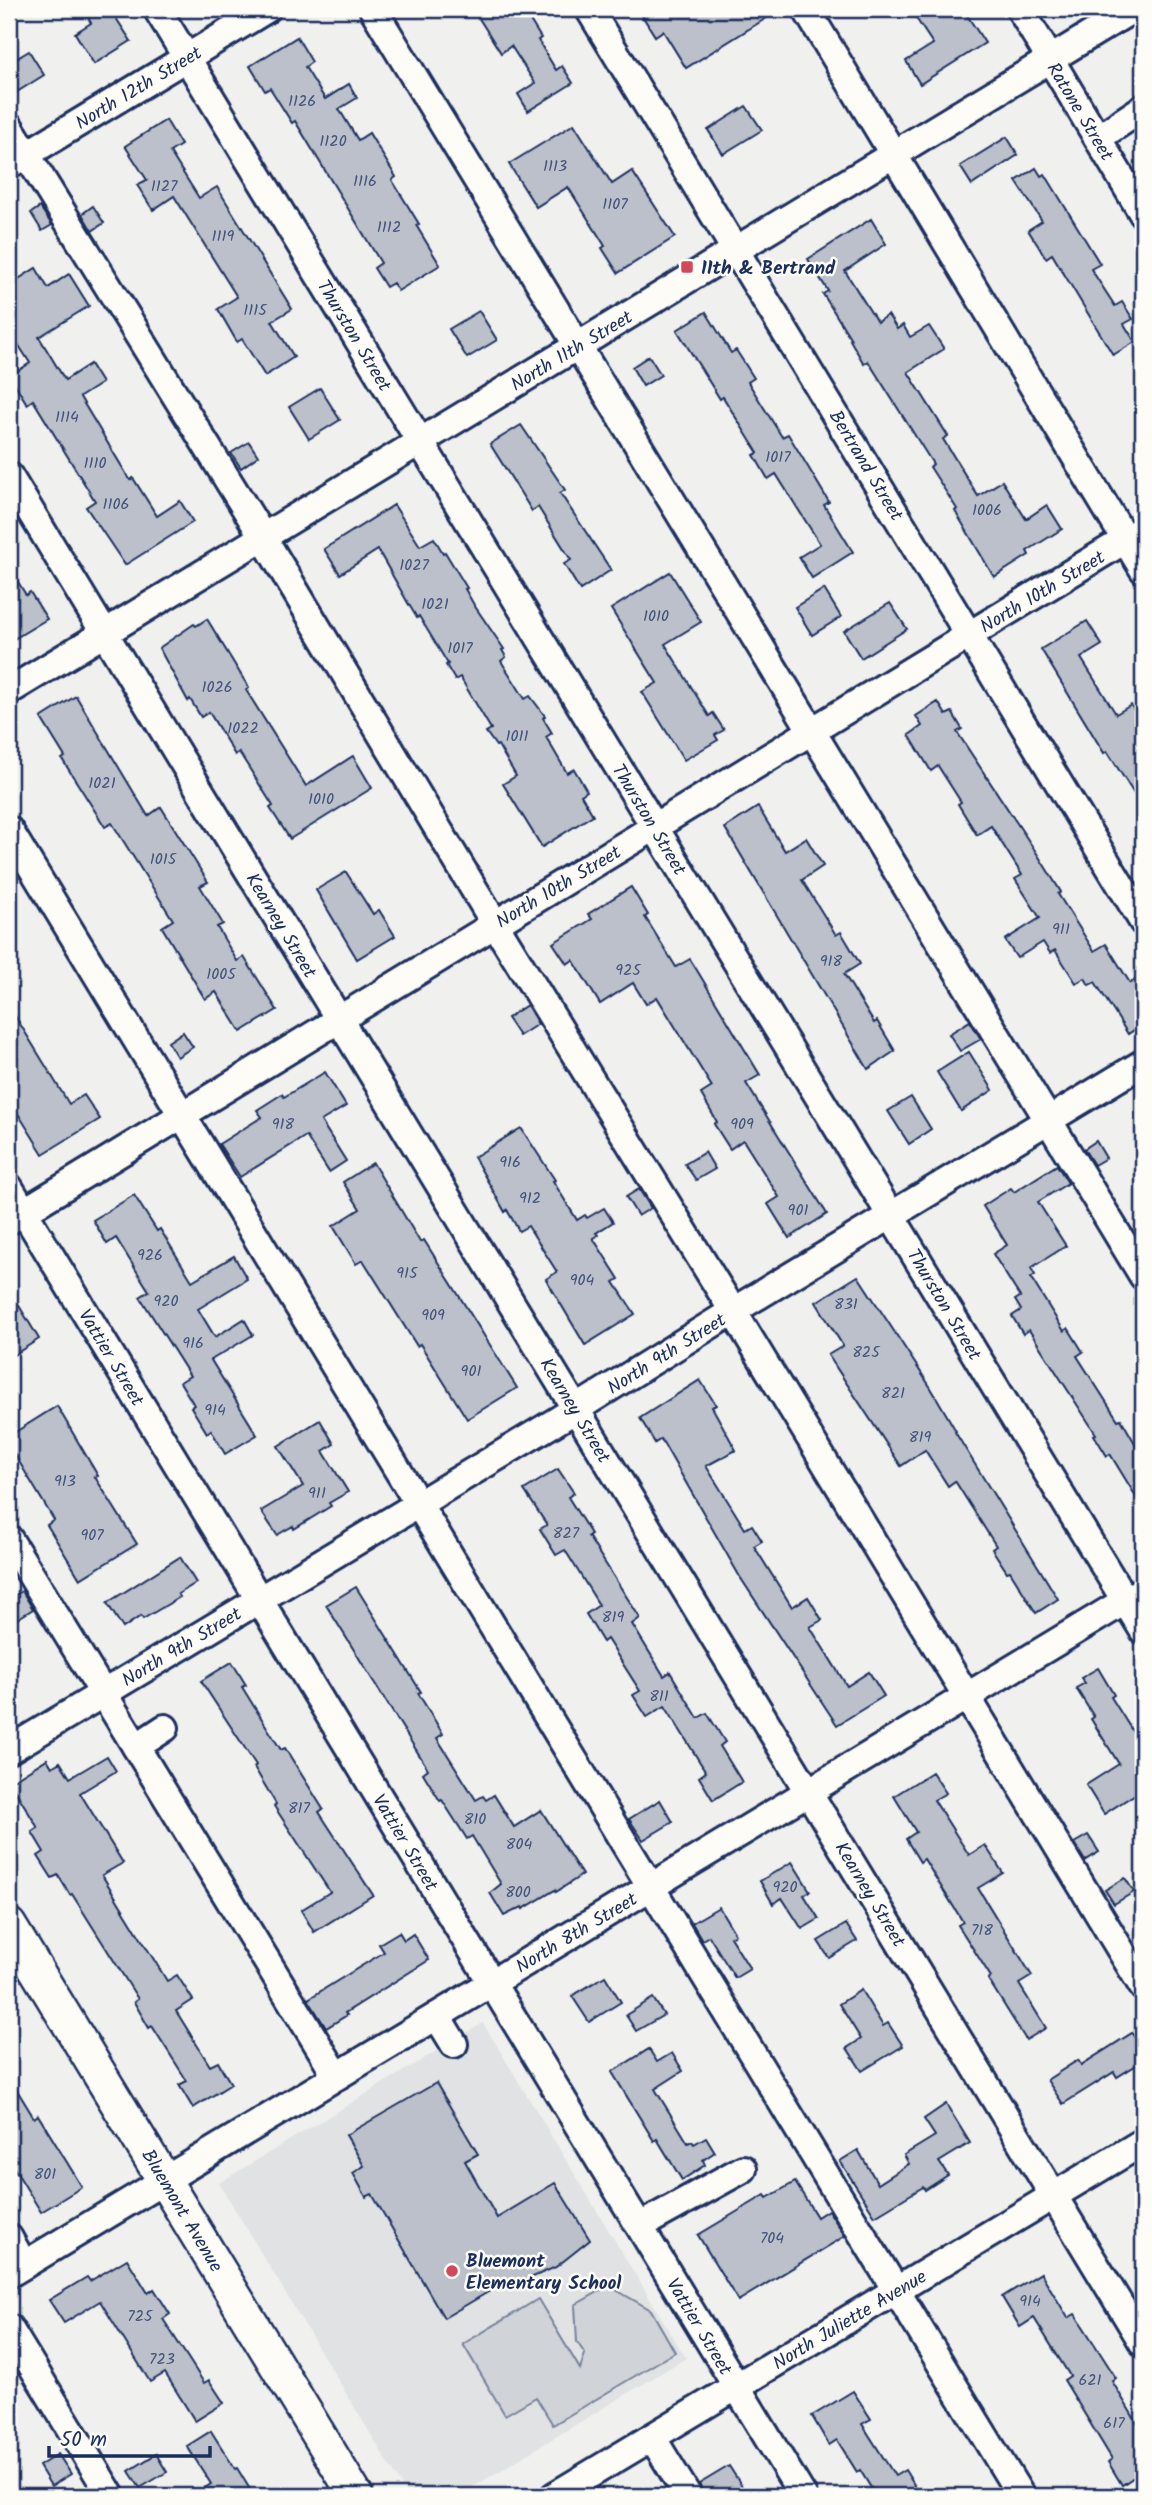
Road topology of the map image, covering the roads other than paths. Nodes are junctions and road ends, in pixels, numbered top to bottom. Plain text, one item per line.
1 (157, 9) edge
2 (267, 9) edge
3 (373, 9) edge
4 (589, 9) edge
5 (806, 9) edge
6 (1020, 9) edge
7 (1133, 9) edge
8 (186, 58) junction
9 (1050, 59) junction
10 (1143, 108) edge
11 (9, 126) edge
12 (1098, 138) junction
13 (893, 154) junction
14 (17, 160) edge
15 (1134, 177) edge
16 (1143, 214) edge
17 (736, 250) junction
18 (577, 346) junction
19 (420, 441) junction
20 (9, 476) edge
21 (1134, 535) edge
22 (262, 537) junction
23 (1143, 569) edge
24 (104, 634) junction
25 (970, 635) junction
26 (9, 691) edge
27 (811, 732) junction
28 (655, 827) junction
29 (9, 830) edge
30 (1143, 922) edge
31 (495, 924) junction
32 (339, 1019) junction
33 (1143, 1063) edge
34 (183, 1114) junction
35 (1048, 1119) junction
36 (9, 1188) edge
37 (16, 1216) edge
38 (891, 1216) junction
39 (1143, 1276) edge
40 (733, 1311) junction
41 (576, 1409) junction
42 (418, 1504) junction
43 (9, 1539) edge
44 (1135, 1595) edge
45 (258, 1599) junction
46 (1143, 1630) edge
47 (103, 1693) junction
48 (966, 1697) junction
49 (165, 1728) dead end
50 (136, 1747) junction
51 (9, 1750) edge
52 (809, 1791) junction
53 (651, 1887) junction
54 (9, 1925) edge
55 (492, 1982) junction
56 (1143, 1987) edge
57 (437, 2016) junction
58 (454, 2044) dead end
59 (337, 2076) junction
60 (1143, 2142) edge
61 (743, 2169) dead end
62 (165, 2180) junction
63 (1054, 2196) junction
64 (640, 2226) junction
65 (9, 2238) edge
66 (17, 2269) edge
67 (895, 2291) junction
68 (9, 2328) edge
69 (1143, 2343) edge
70 (737, 2386) junction
71 (652, 2437) junction
72 (587, 2488) edge
73 (111, 2496) edge
74 (356, 2496) edge
75 (554, 2496) edge
76 (688, 2496) edge
77 (803, 2496) edge
78 (1021, 2496) edge

1 - 8 street, Thurston Street
2 - 8 street, North 12th Street
3 - 18 street
4 - 17 street, Bertrand Street
5 - 13 street
6 - 9 street, Ratone Street
7 - 9 street, North 11th Street
8 - 14 street, North 12th Street
8 - 19 street, Thurston Street
9 - 12 street, Ratone Street
9 - 13 street, North 11th Street
10 - 12 street
11 - 14 street
12 - 15 street, Ratone Street
13 - 17 street, North 11th Street
13 - 21 street
14 - 22 street
15 - 16 street, Ratone Street
17 - 18 street, North 11th Street
17 - 25 street, Bertrand Street
18 - 19 street, North 11th Street
18 - 27 street
19 - 22 street, North 11th Street
19 - 28 street, Thurston Street
20 - 24 street, Kearney Street
21 - 23 street
21 - 25 street, North 10th Street
22 - 24 street, North 11th Street
22 - 31 street
24 - 26 street, North 11th Street
24 - 32 street, Kearney Street
25 - 27 street, North 10th Street
25 - 30 street, Bertrand Street
27 - 28 street, North 10th Street
27 - 35 street
28 - 31 street, North 10th Street
28 - 38 street, Thurston Street
29 - 34 street
31 - 32 street, North 10th Street
31 - 40 street
32 - 34 street, North 10th Street
32 - 41 street, Kearney Street
33 - 35 street, North 9th Street
34 - 37 street, North 10th Street
34 - 42 street
35 - 38 street, North 9th Street
35 - 39 street
36 - 37 street, Vattier Street
37 - 45 street, Vattier Street
38 - 40 street, North 9th Street
38 - 44 street, Thurston Street
40 - 41 street, North 9th Street
40 - 48 street
41 - 42 street, North 9th Street
41 - 52 street, Kearney Street
42 - 45 street, North 9th Street
42 - 53 street
43 - 47 street
44 - 46 street, Thurston Street
44 - 48 street, North 8th Street
45 - 47 street, North 9th Street
45 - 55 street, Vattier Street
47 - 50 street
47 - 51 street, North 9th Street
48 - 52 street, North 8th Street
48 - 56 street
49 - 50 street
50 - 59 street
52 - 53 street, North 8th Street
52 - 63 street, Kearney Street
53 - 55 street, North 8th Street
53 - 67 street
54 - 62 main road, Bluemont Avenue
55 - 57 street, North 8th Street
55 - 64 street, Vattier Street
57 - 58 street
57 - 59 street, North 8th Street
59 - 62 street, North 8th Street
60 - 63 street, North Juliette Avenue
61 - 64 street
62 - 66 street, North 8th Street
62 - 74 main road, Bluemont Avenue
63 - 67 street, North Juliette Avenue
63 - 69 street, Kearney Street
64 - 70 street, Vattier Street
65 - 66 street
67 - 70 street, North Juliette Avenue
67 - 78 street
68 - 73 street
70 - 71 street, North Juliette Avenue
70 - 77 street, Vattier Street
71 - 72 street, North Juliette Avenue
71 - 76 street
72 - 75 street, North Juliette Avenue

